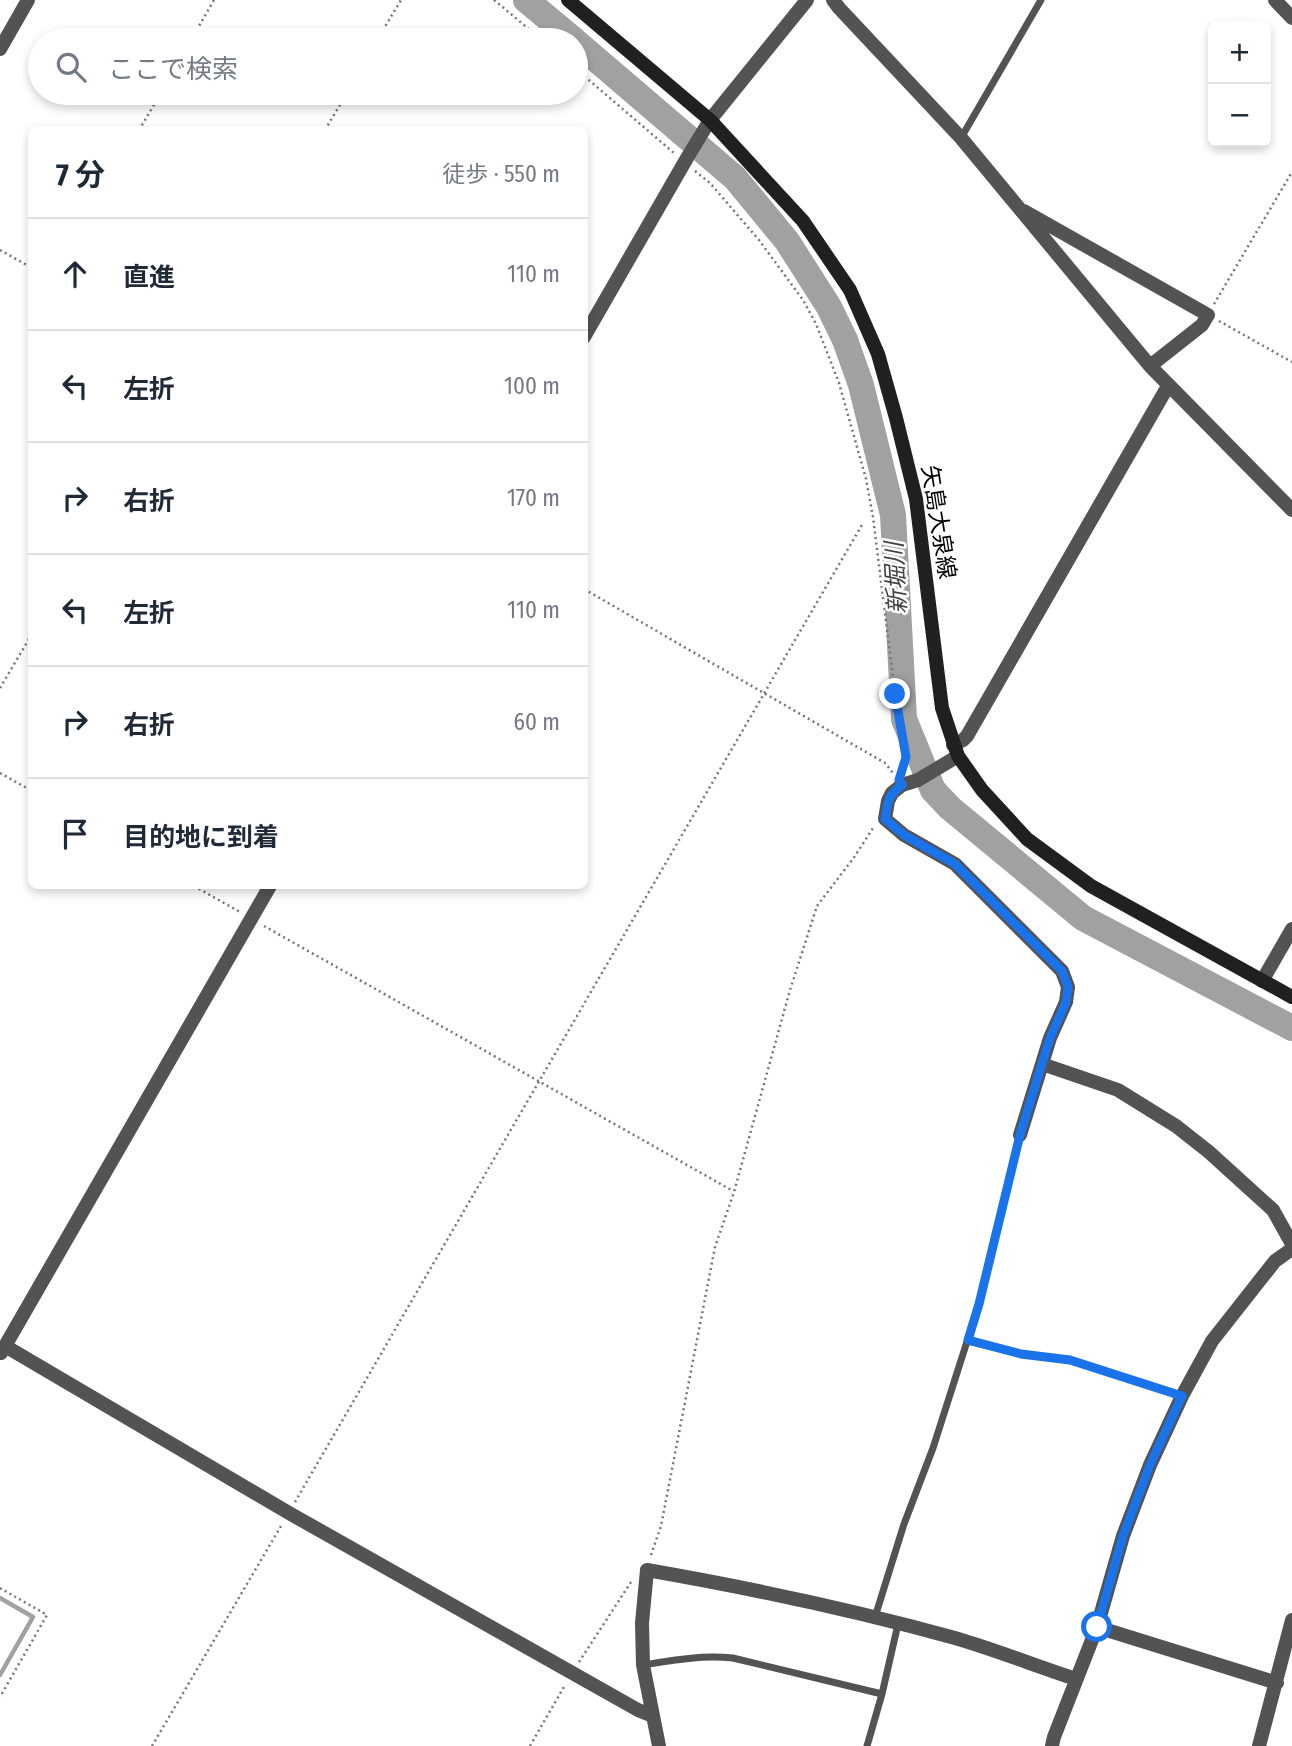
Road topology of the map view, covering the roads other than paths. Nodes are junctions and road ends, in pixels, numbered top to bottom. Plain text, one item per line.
1 (28, 0) edge
2 (568, 0) edge
3 (807, 0) edge
4 (833, 0) edge
5 (1041, 0) edge
6 (1275, 0) edge
7 (1292, 18) edge
8 (0, 49) edge
9 (707, 125) junction
10 (961, 138) junction
11 (1017, 206) junction
12 (588, 330) edge
13 (1150, 366) junction
14 (1168, 386) junction
15 (1292, 510) edge
16 (954, 755) junction
17 (268, 889) edge
18 (1292, 929) edge
19 (1262, 981) junction
20 (1292, 997) edge
21 (1042, 1064) junction
22 (1020, 1135) joint
23 (1292, 1246) edge
24 (968, 1340) junction
25 (2, 1350) edge
26 (1182, 1396) junction
27 (875, 1618) junction
28 (1292, 1620) edge
29 (898, 1624) junction
30 (1097, 1627) junction
31 (643, 1665) junction
32 (1076, 1679) junction
33 (1277, 1683) junction
34 (882, 1694) junction
35 (653, 1716) junction
36 (659, 1746) edge
37 (867, 1746) edge
38 (1052, 1746) edge
39 (1259, 1746) edge

1 - 8 street
2 - 9 main road, 矢島大泉線
3 - 9 street
4 - 10 street
5 - 10 lane
6 - 7 street
9 - 12 street
9 - 16 main road, 矢島大泉線
10 - 11 street
11 - 13 street
11 - 13 street
13 - 14 street
14 - 15 street
14 - 16 street
16 - 19 main road, 矢島大泉線
16 - 21 street
17 - 25 street
18 - 19 street
19 - 20 main road, 矢島大泉線
21 - 22 street
21 - 23 street
22 - 24 lane
23 - 26 street
24 - 26 lane
24 - 27 lane
25 - 35 street
26 - 30 street
27 - 29 street
27 - 31 street
28 - 33 street
29 - 32 street
29 - 34 lane
30 - 32 street
30 - 33 street
31 - 34 lane
31 - 35 street
32 - 38 street
33 - 39 street
34 - 37 lane
35 - 36 street

